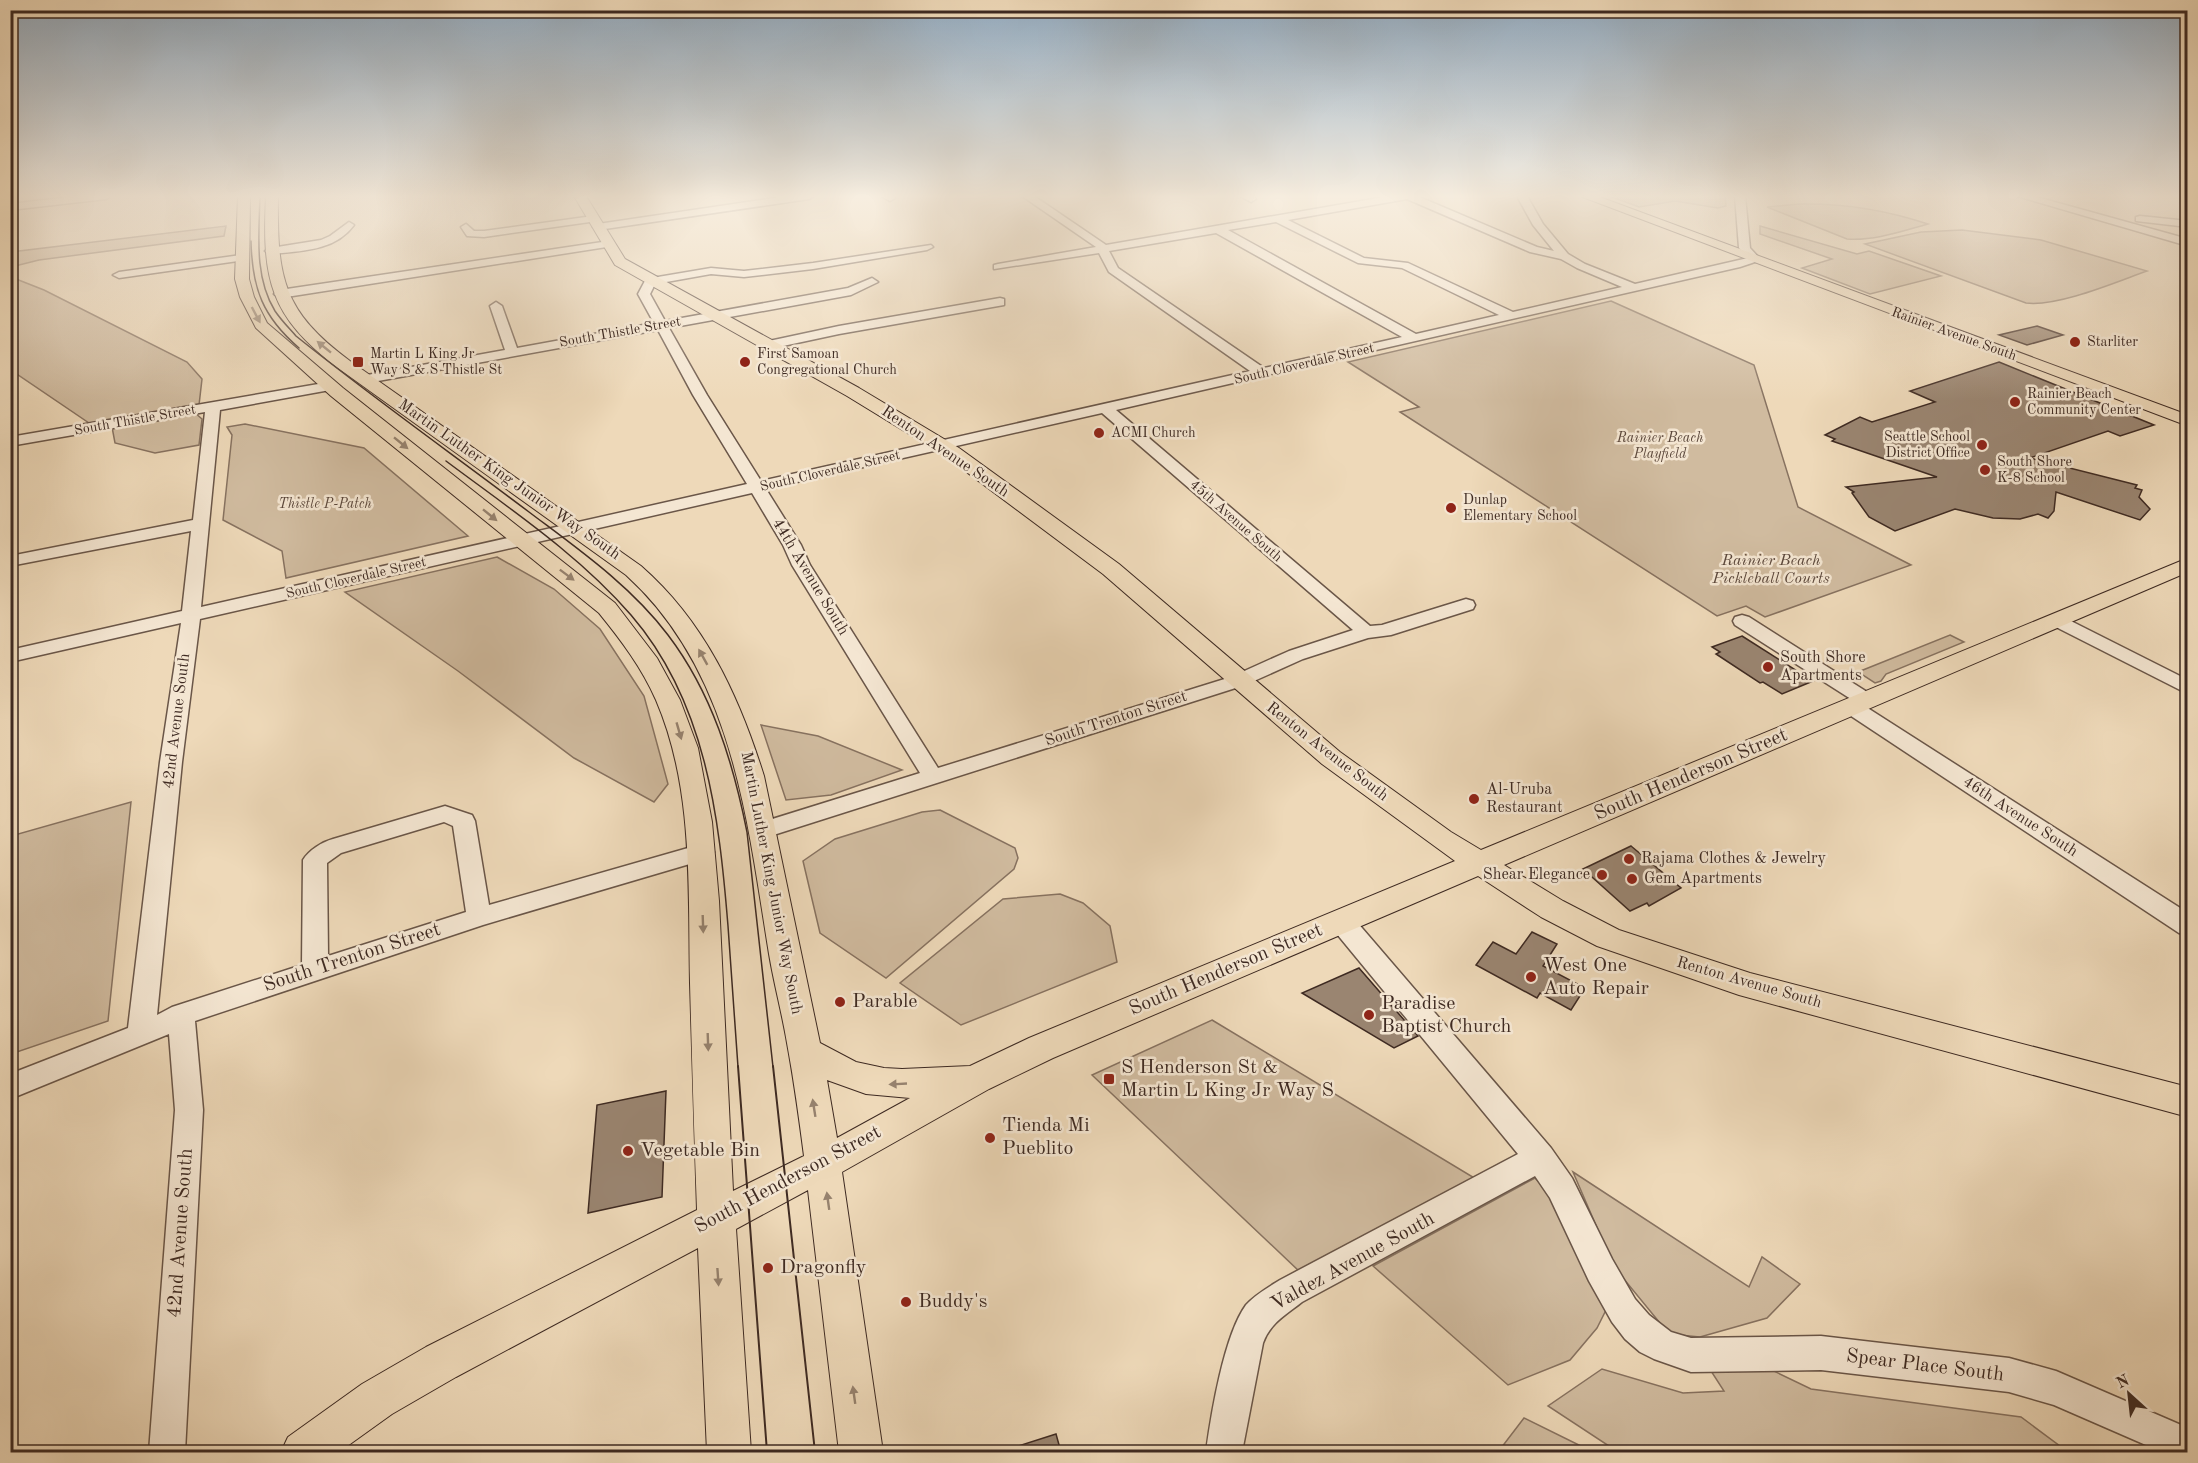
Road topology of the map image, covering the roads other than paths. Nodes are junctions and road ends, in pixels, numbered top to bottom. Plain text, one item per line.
1 (196, 264) edge
2 (242, 264) edge
3 (273, 264) edge
4 (492, 264) edge
5 (624, 264) edge
6 (823, 264) edge
7 (1014, 264) edge
8 (1111, 264) edge
9 (1281, 264) edge
10 (1396, 264) edge
11 (1578, 264) edge
12 (1737, 264) edge
13 (1766, 264) edge
14 (998, 267) dead end
15 (119, 275) dead end
16 (650, 281) junction
17 (872, 282) dead end
18 (1634, 288) junction
19 (280, 294) junction
20 (1000, 302) dead end
21 (496, 306) dead end
22 (713, 315) junction
23 (1512, 316) junction
24 (660, 324) junction
25 (1414, 338) junction
26 (769, 345) junction
27 (512, 352) junction
28 (1263, 374) junction
29 (367, 379) junction
30 (330, 386) junction
31 (213, 406) junction
32 (1106, 409) junction
33 (2187, 421) edge
34 (10, 442) edge
35 (942, 446) junction
36 (756, 487) junction
37 (199, 524) junction
38 (576, 528) junction
39 (520, 540) junction
40 (10, 561) edge
41 (2187, 564) edge
42 (1466, 606) dead end
43 (191, 615) junction
44 (2056, 620) junction
45 (1742, 621) dead end
46 (1366, 632) junction
47 (10, 656) edge
48 (1238, 681) junction
49 (2187, 688) edge
50 (1860, 704) junction
51 (933, 777) junction
52 (764, 830) junction
53 (702, 852) junction
54 (1479, 865) junction
55 (479, 917) junction
56 (1341, 921) junction
57 (2187, 926) edge
58 (315, 969) junction
59 (182, 1015) junction
60 (141, 1035) junction
61 (806, 1052) junction
62 (977, 1079) junction
63 (22, 1083) edge
64 (10, 1100) edge
65 (2187, 1102) edge
66 (1540, 1158) junction
67 (823, 1164) junction
68 (714, 1219) junction
69 (2187, 1446) edge
70 (167, 1452) edge
71 (303, 1452) edge
72 (729, 1452) edge
73 (861, 1452) edge
74 (1224, 1452) edge

1 - 15 street
2 -> 30 main road, Martin Luther King Junior Way South
3 - 19 main road, Martin Luther King Junior Way South
4 - 19 street
5 - 16 main road, Renton Avenue South
6 - 16 street
7 - 14 street
8 - 28 street
9 - 25 street
10 - 23 street
11 - 18 street
12 - 18 street, South Cloverdale Street
13 - 33 main road, Rainier Avenue South
16 - 22 main road, Renton Avenue South
16 - 24 street, 44th Avenue South
17 - 22 street, South Thistle Street
18 - 23 street, South Cloverdale Street
29 -> 19 main road, Martin Luther King Junior Way South
20 - 26 street
21 - 27 street
22 - 24 street, South Thistle Street
22 - 26 main road, Renton Avenue South
23 - 25 street, South Cloverdale Street
24 - 27 street, South Thistle Street
24 - 36 street, 44th Avenue South
25 - 28 street, South Cloverdale Street
26 - 35 main road, Renton Avenue South
27 - 29 street, South Thistle Street
28 - 32 street, South Cloverdale Street
29 - 38 main road, Martin Luther King Junior Way South
30 - 31 street, South Thistle Street
30 -> 39 main road, Martin Luther King Junior Way South
31 - 34 street, South Thistle Street
31 - 37 street, 42nd Avenue South
32 - 35 street, South Cloverdale Street
32 - 46 street, 45th Avenue South
35 - 36 street, South Cloverdale Street
35 - 48 main road, Renton Avenue South
36 - 38 street, South Cloverdale Street
36 - 51 street, 44th Avenue South
37 - 40 street
37 - 43 street, 42nd Avenue South
38 - 39 street, South Cloverdale Street
52 -> 38 main road, Martin Luther King Junior Way South
39 - 43 street, South Cloverdale Street
39 -> 53 main road, Martin Luther King Junior Way South
41 - 44 main road, South Henderson Street
42 - 46 street, South Trenton Street
43 - 47 street, South Cloverdale Street
43 - 60 street, 42nd Avenue South
44 - 49 street
44 - 50 main road, South Henderson Street
45 - 50 street, 46th Avenue South
46 - 48 street, South Trenton Street
48 - 51 street, South Trenton Street
48 - 54 main road, Renton Avenue South
50 - 54 main road, South Henderson Street
50 - 57 street, 46th Avenue South
51 - 52 street, South Trenton Street
52 - 61 main road, Martin Luther King Junior Way South
53 - 55 street, South Trenton Street
53 -> 68 main road, Martin Luther King Junior Way South
54 - 56 main road, South Henderson Street
54 - 65 main road, Renton Avenue South
55 - 58 street, South Trenton Street
55 - 58 street
56 - 62 main road, South Henderson Street
56 - 66 street
58 - 59 street, South Trenton Street
59 - 60 street, South Trenton Street
59 - 70 street, 42nd Avenue South
60 - 63 street, South Trenton Street
62 -> 61 main road
67 -> 61 main road, Martin Luther King Junior Way South
62 - 67 main road, South Henderson Street
63 - 64 street, South Trenton Street
66 - 69 street, Spear Place South
66 - 74 street, Valdez Avenue South
67 - 68 main road, South Henderson Street
73 -> 67 main road, Martin Luther King Junior Way South
68 - 71 main road, South Henderson Street
68 -> 72 main road, Martin Luther King Junior Way South

